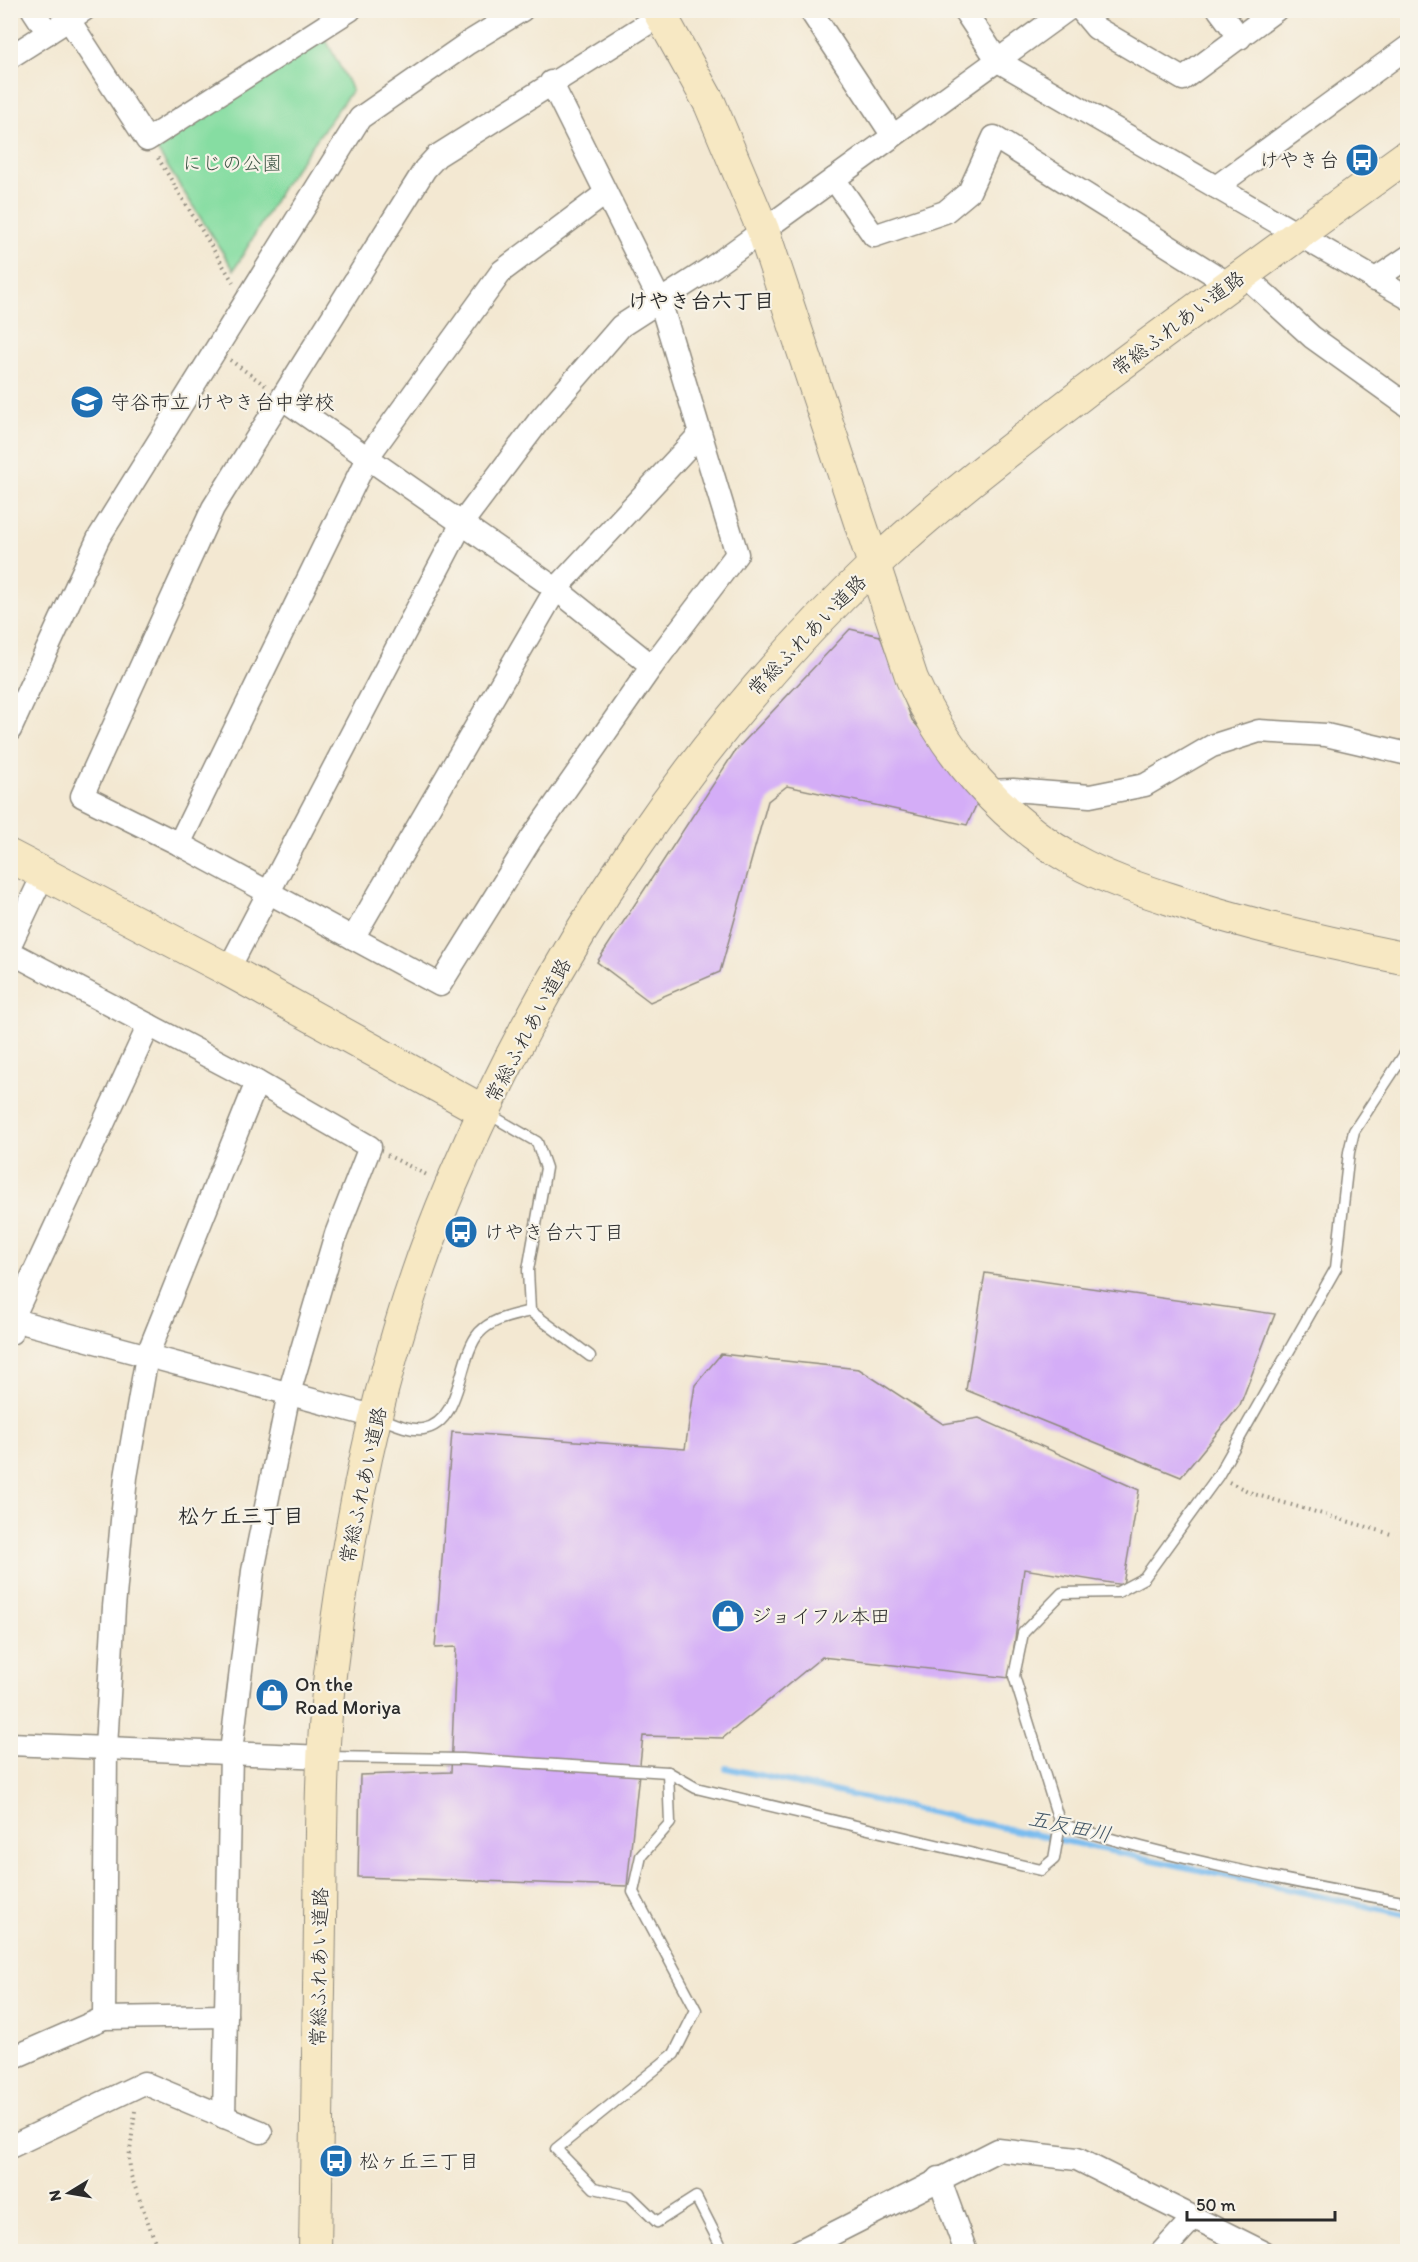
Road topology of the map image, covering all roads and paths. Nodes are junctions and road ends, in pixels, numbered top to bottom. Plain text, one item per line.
1 (33, 10) edge
2 (350, 10) edge
3 (522, 10) edge
4 (810, 10) edge
5 (964, 10) edge
6 (1067, 10) edge
7 (1081, 10) edge
8 (1219, 10) edge
9 (1276, 10) edge
10 (662, 12) edge
11 (76, 15) edge
12 (48, 33) junction
13 (1240, 38) junction
14 (1407, 47) edge
15 (10, 57) edge
16 (998, 61) junction
17 (551, 82) junction
18 (893, 136) junction
19 (147, 140) junction
20 (1407, 155) edge
21 (834, 179) junction
22 (1216, 188) junction
23 (606, 193) junction
24 (763, 230) junction
25 (1298, 234) junction
26 (1407, 257) edge
27 (1236, 279) junction
28 (1374, 280) junction
29 (1407, 298) edge
30 (660, 301) junction
31 (246, 303) junction
32 (216, 350) junction
33 (283, 399) junction
34 (1407, 406) edge
35 (700, 434) junction
36 (368, 458) junction
37 (462, 523) junction
38 (874, 566) junction
39 (556, 588) junction
40 (652, 666) junction
41 (10, 730) edge
42 (1407, 754) edge
43 (988, 791) junction
44 (179, 844) junction
45 (10, 856) edge
46 (43, 875) junction
47 (269, 894) junction
48 (353, 938) junction
49 (10, 945) edge
50 (10, 952) edge
51 (1407, 959) edge
52 (228, 970) junction
53 (149, 1026) junction
54 (1407, 1049) edge
55 (257, 1083) junction
56 (484, 1112) junction
57 (370, 1147) junction
58 (451, 1186) junction
59 (530, 1311) junction
60 (11, 1325) edge
61 (147, 1356) junction
62 (590, 1356) dead end
63 (288, 1393) junction
64 (376, 1417) junction
65 (1218, 1476) junction
66 (1392, 1534) dead end
67 (10, 1744) edge
68 (106, 1748) junction
69 (231, 1752) junction
70 (324, 1757) junction
71 (668, 1772) junction
72 (1060, 1824) junction
73 (1407, 1903) edge
74 (226, 2016) junction
75 (104, 2018) junction
76 (10, 2059) edge
77 (138, 2086) junction
78 (224, 2116) junction
79 (261, 2132) dead end
80 (10, 2147) edge
81 (939, 2178) junction
82 (1193, 2218) junction
83 (159, 2252) edge
84 (315, 2252) edge
85 (724, 2252) edge
86 (797, 2252) edge
87 (966, 2252) edge
88 (1162, 2252) edge
89 (1263, 2252) edge

1 - 12 street
2 - 19 street
3 - 31 street
4 - 18 street
5 - 16 street
6 - 16 street
7 - 13 street
8 - 13 street
9 - 13 street
10 - 17 street
10 - 24 street
11 - 12 street
11 - 19 street
12 - 15 street
14 - 22 street
16 - 18 street
16 - 22 street
17 - 23 street
17 - 33 street
18 - 21 street
19 - 31 path
20 - 25 street, 常総ふれあい道路
21 - 24 street
21 - 27 street
22 - 25 street
23 - 30 street
23 - 36 street
24 - 30 street
24 - 38 street
25 - 27 street, 常総ふれあい道路
25 - 28 street
26 - 28 street
27 - 34 street
27 - 38 street, 常総ふれあい道路
28 - 29 street
30 - 35 street
30 - 37 street
31 - 32 street
32 - 33 path
32 - 41 street
33 - 36 street
33 - 44 street
35 - 39 street
35 - 40 street
36 - 37 street
36 - 44 street
37 - 39 street
37 - 47 street
38 - 43 street
38 - 56 street, 常総ふれあい道路
39 - 40 street
39 - 48 street
40 - 48 street
42 - 43 street
43 - 51 street
44 - 47 street
45 - 46 street
46 - 49 street
46 - 52 street
47 - 48 street
47 - 52 street
50 - 53 street
52 - 56 street
53 - 55 street
53 - 60 street
54 - 65 lane
55 - 57 street
55 - 61 street
56 - 58 street, 常総ふれあい道路
56 - 59 lane
57 - 58 path
57 - 63 street
58 - 64 street, 常総ふれあい道路
59 - 62 lane
59 - 64 lane
60 - 61 street
61 - 63 street
61 - 68 street
63 - 64 street
63 - 69 street
64 - 70 street, 常総ふれあい道路
65 - 66 path
65 - 72 lane
67 - 68 street
68 - 69 street
68 - 75 street
69 - 70 street
69 - 74 street
70 - 71 lane
70 - 84 street, 常総ふれあい道路
71 - 72 lane
71 - 85 lane
72 - 73 lane
74 - 75 street
74 - 78 street
75 - 76 street
77 - 78 street
77 - 80 street
77 - 83 path
78 - 79 street
81 - 82 street
81 - 86 street
81 - 87 street
82 - 88 street
82 - 89 street

